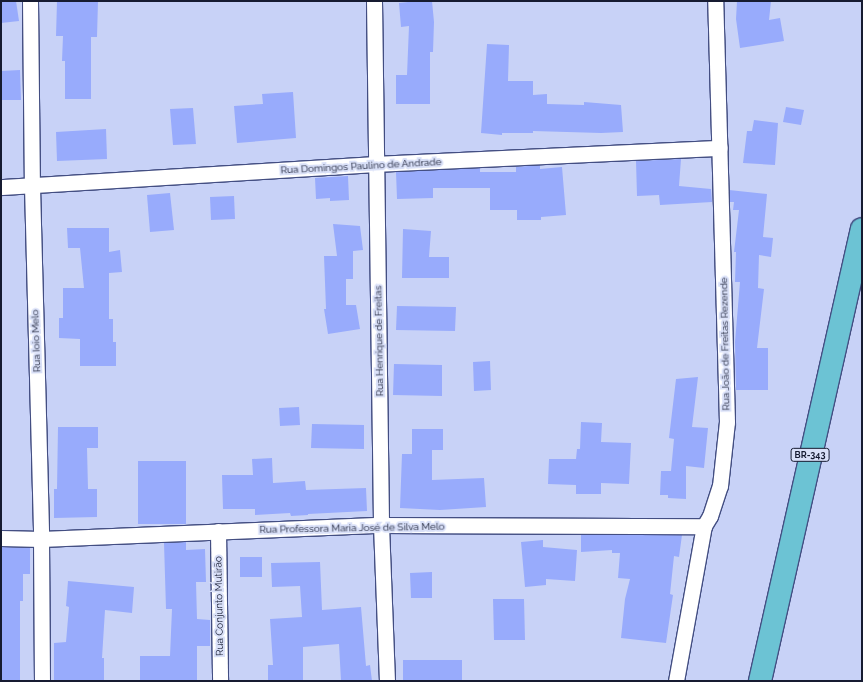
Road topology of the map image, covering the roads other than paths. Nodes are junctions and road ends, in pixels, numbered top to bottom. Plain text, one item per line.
1 (30, 1) edge
2 (374, 1) edge
3 (715, 1) edge
4 (720, 148) junction
5 (376, 164) junction
6 (32, 186) junction
7 (1, 187) edge
8 (862, 229) edge
9 (382, 525) junction
10 (704, 526) junction
11 (218, 531) junction
12 (1, 538) edge
13 (41, 539) junction
14 (42, 681) edge
15 (220, 681) edge
16 (387, 681) edge
17 (676, 681) edge
18 (760, 681) edge

1 - 6 street, Rua Ioio Melo
2 - 5 street, Rua Henrique de Freitas
3 - 4 street, Rua João de Freitas Rezende
4 - 5 street, Rua Domingos Paulino de Andrade
4 - 10 street, Rua João de Freitas Rezende
5 - 6 street, Rua Domingos Paulino de Andrade
5 - 9 street, Rua Henrique de Freitas
6 - 7 street, Rua Domingos Paulino de Andrade
6 - 13 street, Rua Ioio Melo
8 - 18 highway, BR-343
9 - 10 street, Rua Professora Maria José de Silva Melo
9 - 11 street, Rua Professora Maria José de Silva Melo
9 - 16 street, Rua Henrique de Freitas
10 - 17 street, Rua João de Freitas Rezende
11 - 13 street, Rua Professora Maria José de Silva Melo
11 - 15 street, Rua Conjunto Mutirão
12 - 13 street, Rua Professora Maria José de Silva Melo
13 - 14 street, Rua Ioio Melo

